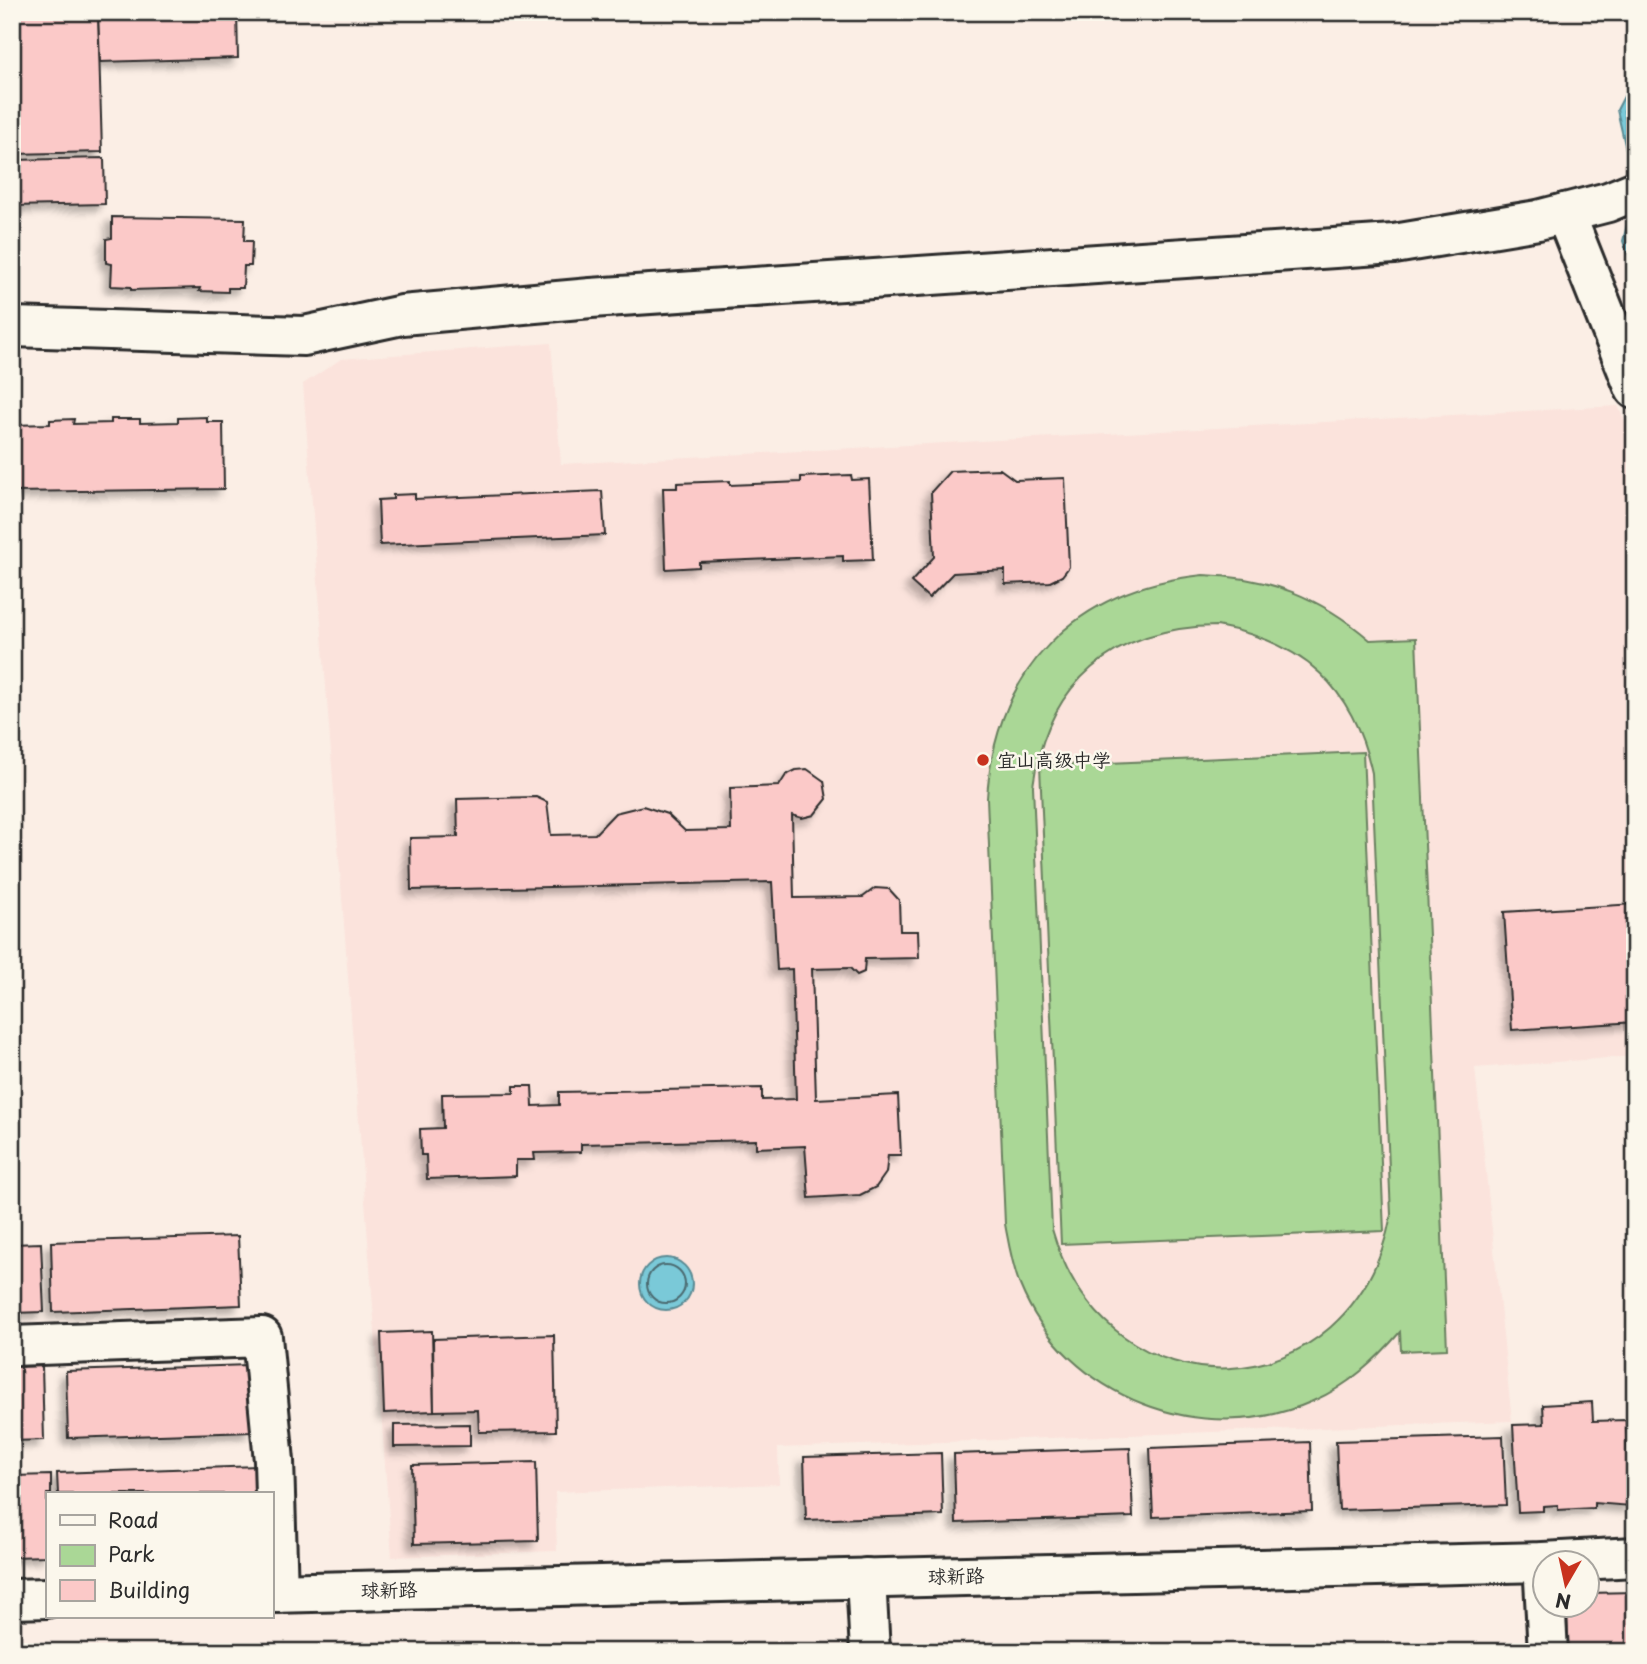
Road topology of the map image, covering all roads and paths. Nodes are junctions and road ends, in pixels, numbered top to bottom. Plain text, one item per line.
1 (1621, 197) edge
2 (1565, 213) junction
3 (12, 327) edge
4 (1635, 389) edge
5 (12, 1346) edge
6 (1635, 1557) edge
7 (1602, 1559) edge
8 (1532, 1562) edge
9 (866, 1578) junction
10 (274, 1593) edge
11 (46, 1598) edge
12 (12, 1599) edge
13 (1546, 1618) edge
14 (870, 1652) edge
15 (1548, 1652) edge

1 - 2 street
2 - 3 street
2 - 4 street
5 - 10 street
6 - 7 street, 球新路
8 - 9 street, 球新路
9 - 10 street, 球新路
9 - 14 street
11 - 12 street
13 - 15 street

